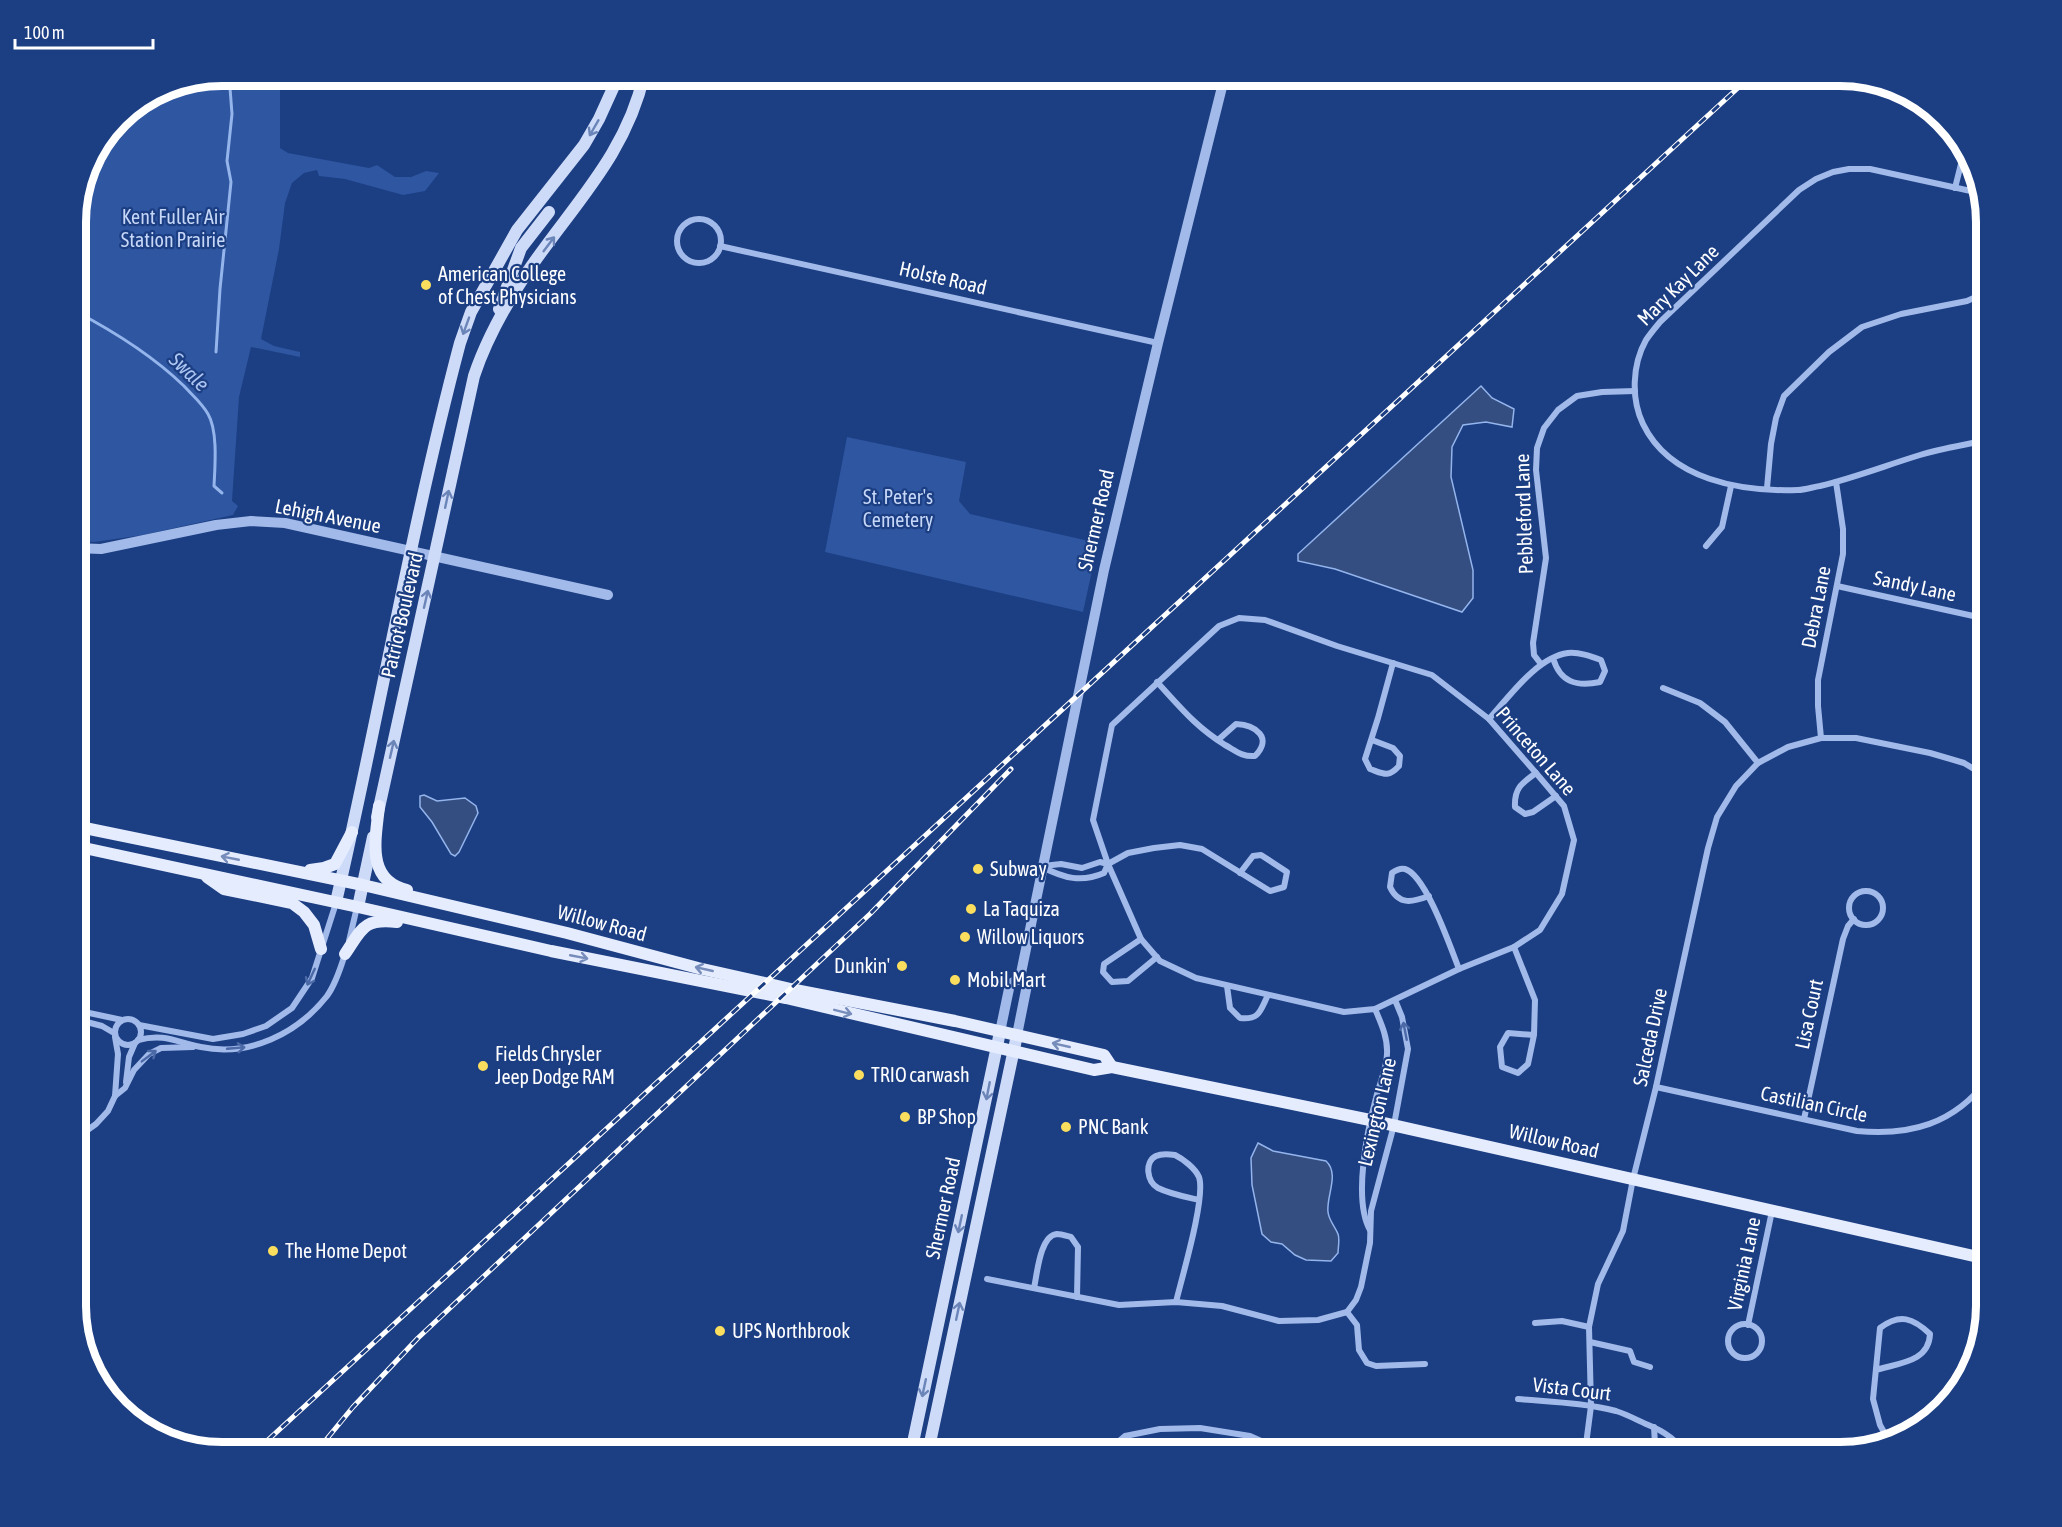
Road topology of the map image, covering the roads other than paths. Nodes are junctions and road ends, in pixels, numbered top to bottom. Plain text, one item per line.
1 (614, 86) edge
2 (641, 86) edge
3 (1222, 86) edge
4 (1962, 159) edge
5 (1954, 188) junction
6 (1973, 192) edge
7 (539, 203) junction
8 (573, 211) junction
9 (549, 212) junction
10 (720, 246) junction
11 (1976, 297) edge
12 (493, 330) junction
13 (1158, 343) junction
14 (1635, 391) junction
15 (1976, 442) edge
16 (1836, 482) junction
17 (1731, 486) junction
18 (1767, 489) junction
19 (1706, 546) dead end
20 (86, 548) edge
21 (411, 550) junction
22 (435, 557) junction
23 (1837, 586) junction
24 (608, 595) dead end
25 (1976, 616) edge
26 (1553, 658) junction
27 (1393, 663) junction
28 (1541, 664) junction
29 (1157, 682) junction
30 (1663, 687) dead end
31 (1489, 719) junction
32 (1821, 738) junction
33 (1218, 740) junction
34 (1372, 740) junction
35 (1758, 763) junction
36 (1976, 770) edge
37 (1536, 773) junction
38 (1556, 796) junction
39 (379, 806) junction
40 (86, 828) edge
41 (352, 832) junction
42 (86, 848) edge
43 (1108, 864) junction
44 (1042, 866) junction
45 (287, 869) junction
46 (201, 873) junction
47 (1240, 873) junction
48 (341, 880) junction
49 (363, 885) junction
50 (1429, 896) junction
51 (336, 902) junction
52 (358, 907) junction
53 (1854, 919) junction
54 (567, 933) junction
55 (1141, 939) junction
56 (1514, 947) junction
57 (321, 950) junction
58 (552, 951) junction
59 (345, 954) junction
60 (1157, 957) junction
61 (1459, 969) junction
62 (1020, 978) junction
63 (1227, 986) junction
64 (1268, 995) junction
65 (1395, 1000) junction
66 (1375, 1009) junction
67 (86, 1012) edge
68 (122, 1020) junction
69 (86, 1022) edge
70 (139, 1025) junction
71 (1000, 1032) junction
72 (115, 1035) junction
73 (1017, 1035) junction
74 (1534, 1035) junction
75 (137, 1042) junction
76 (199, 1047) junction
77 (997, 1047) junction
78 (1014, 1051) junction
79 (1112, 1067) junction
80 (1656, 1087) junction
81 (125, 1088) junction
82 (1976, 1093) edge
83 (115, 1096) junction
84 (1804, 1119) junction
85 (1370, 1120) junction
86 (1394, 1125) junction
87 (86, 1131) edge
88 (1633, 1179) junction
89 (1362, 1186) junction
90 (1376, 1188) junction
91 (1199, 1200) junction
92 (1772, 1210) junction
93 (1370, 1232) junction
94 (1976, 1256) edge
95 (987, 1279) dead end
96 (1034, 1288) junction
97 (1077, 1297) junction
98 (1176, 1302) junction
99 (1347, 1312) junction
100 (1535, 1323) dead end
101 (1748, 1325) junction
102 (1589, 1327) junction
103 (1590, 1342) junction
104 (1425, 1364) dead end
105 (1650, 1367) dead end
106 (1876, 1370) junction
107 (1518, 1399) dead end
108 (1591, 1406) junction
109 (1654, 1428) junction
110 (1885, 1434) edge
111 (913, 1442) edge
112 (930, 1442) edge
113 (1118, 1442) edge
114 (1264, 1442) edge
115 (1586, 1442) edge
116 (1655, 1442) edge
117 (1676, 1442) edge

1 -> 7 main road, Patriot Boulevard
2 - 8 main road, Patriot Boulevard
3 - 13 street, Shermer Road
4 - 5 street
5 - 6 street, Mary Kay Lane
5 - 14 street, Mary Kay Lane
7 - 9 main road
7 -> 21 main road, Patriot Boulevard
8 - 9 main road
12 -> 8 main road, Patriot Boulevard
9 - 12 main road
10 - 10 street
10 - 13 street, Holste Road
11 - 18 street
22 -> 12 main road, Patriot Boulevard
13 - 44 street, Shermer Road
14 - 17 street, Mary Kay Lane
14 - 28 street, Pebbleford Lane
15 - 16 street, Mary Kay Lane
16 - 18 street, Mary Kay Lane
16 - 23 street, Debra Lane
17 - 18 street, Mary Kay Lane
17 - 19 street
20 - 21 street, Lehigh Avenue
21 - 22 street, Lehigh Avenue
21 - 41 main road, Patriot Boulevard
22 - 24 street, Lehigh Avenue
39 -> 22 main road, Patriot Boulevard
23 - 25 street, Sandy Lane
23 - 32 street, Debra Lane
26 - 26 street
26 - 28 street
27 - 29 street, Princeton Lane
27 - 31 street, Princeton Lane
27 - 34 street
28 - 31 street
29 - 33 street
29 - 43 street, Princeton Lane
30 - 35 street
31 - 37 street, Princeton Lane
32 - 35 street, Salceda Drive
32 - 36 street, Salceda Drive
33 - 33 street
34 - 34 street
35 - 80 street, Salceda Drive
37 - 38 street, Princeton Lane
37 - 38 street
38 - 56 street, Princeton Lane
39 - 49 main road, Patriot Boulevard
39 - 54 main road
45 -> 40 main road, Willow Road
41 - 45 main road
41 - 48 main road, Patriot Boulevard
42 - 46 main road, Willow Road
43 - 44 street
43 - 44 street
43 - 47 street
43 - 55 street, Princeton Lane
44 - 62 street, Shermer Road
45 - 48 main road, Willow Road
46 - 51 main road, Willow Road
46 - 57 main road
47 - 47 street
48 - 49 main road, Willow Road
48 - 51 main road, Patriot Boulevard
49 - 52 main road, Patriot Boulevard
49 - 54 main road, Willow Road
50 - 50 street
50 - 61 street
51 - 52 main road, Willow Road
51 - 57 street, Patriot Boulevard
52 - 58 main road, Willow Road
52 - 59 street, Patriot Boulevard
53 - 53 street, Lisa Court
53 - 84 street, Lisa Court
71 -> 54 main road, Willow Road
55 - 60 street, Princeton Lane
55 - 60 street
56 - 61 street, Princeton Lane
56 - 74 street
57 -> 70 street, Patriot Boulevard
58 - 59 main road
58 -> 77 main road, Willow Road
76 -> 59 street, Patriot Boulevard
60 - 63 street, Princeton Lane
61 - 65 street, Princeton Lane
62 - 71 street, Shermer Road
62 - 73 street, Shermer Road
63 - 64 street, Princeton Lane
63 - 64 street
64 - 66 street, Princeton Lane
65 - 66 street, Princeton Lane
86 -> 65 street, Lexington Lane
66 - 85 street, Lexington Lane
67 - 68 street, Patriot Boulevard
68 - 70 street, Patriot Boulevard
68 - 72 street
69 - 72 street, Patriot Boulevard
70 - 75 street
71 - 73 main road, Willow Road
71 - 77 main road, Shermer Road
72 - 75 street, Patriot Boulevard
72 - 83 street
73 - 78 main road, Shermer Road
79 -> 73 main road, Willow Road
74 - 74 street
75 - 76 street, Patriot Boulevard
75 - 81 street
81 -> 76 street
77 - 78 main road, Willow Road
77 -> 111 main road, Shermer Road
78 - 79 main road, Willow Road
112 -> 78 main road, Shermer Road
79 - 85 main road, Willow Road
80 - 84 street, Castilian Circle
80 - 88 street, Salceda Drive
81 - 83 street
82 - 84 street, Castilian Circle
83 - 87 street
85 - 86 main road, Willow Road
85 - 89 street, Lexington Lane
86 - 88 main road, Willow Road
86 - 90 street, Lexington Lane
88 - 92 main road, Willow Road
88 - 102 street, Salceda Drive
89 - 90 street
89 - 93 street, Lexington Lane
90 - 93 street, Lexington Lane
91 - 91 street
91 - 98 street
92 - 94 main road, Willow Road
92 - 101 street, Virginia Lane
93 - 99 street, Lexington Lane
95 - 96 street
96 - 97 street
96 - 97 street
97 - 98 street
98 - 99 street
99 - 104 street
100 - 102 street
101 - 101 street, Virginia Lane
102 - 103 street, Salceda Drive
103 - 105 street
103 - 108 street, Salceda Drive
106 - 106 street
106 - 110 street
107 - 108 street, Vista Court
108 - 109 street, Vista Court
108 - 115 street, Salceda Drive
109 - 116 street
109 - 117 street, Vista Court
113 - 114 street

